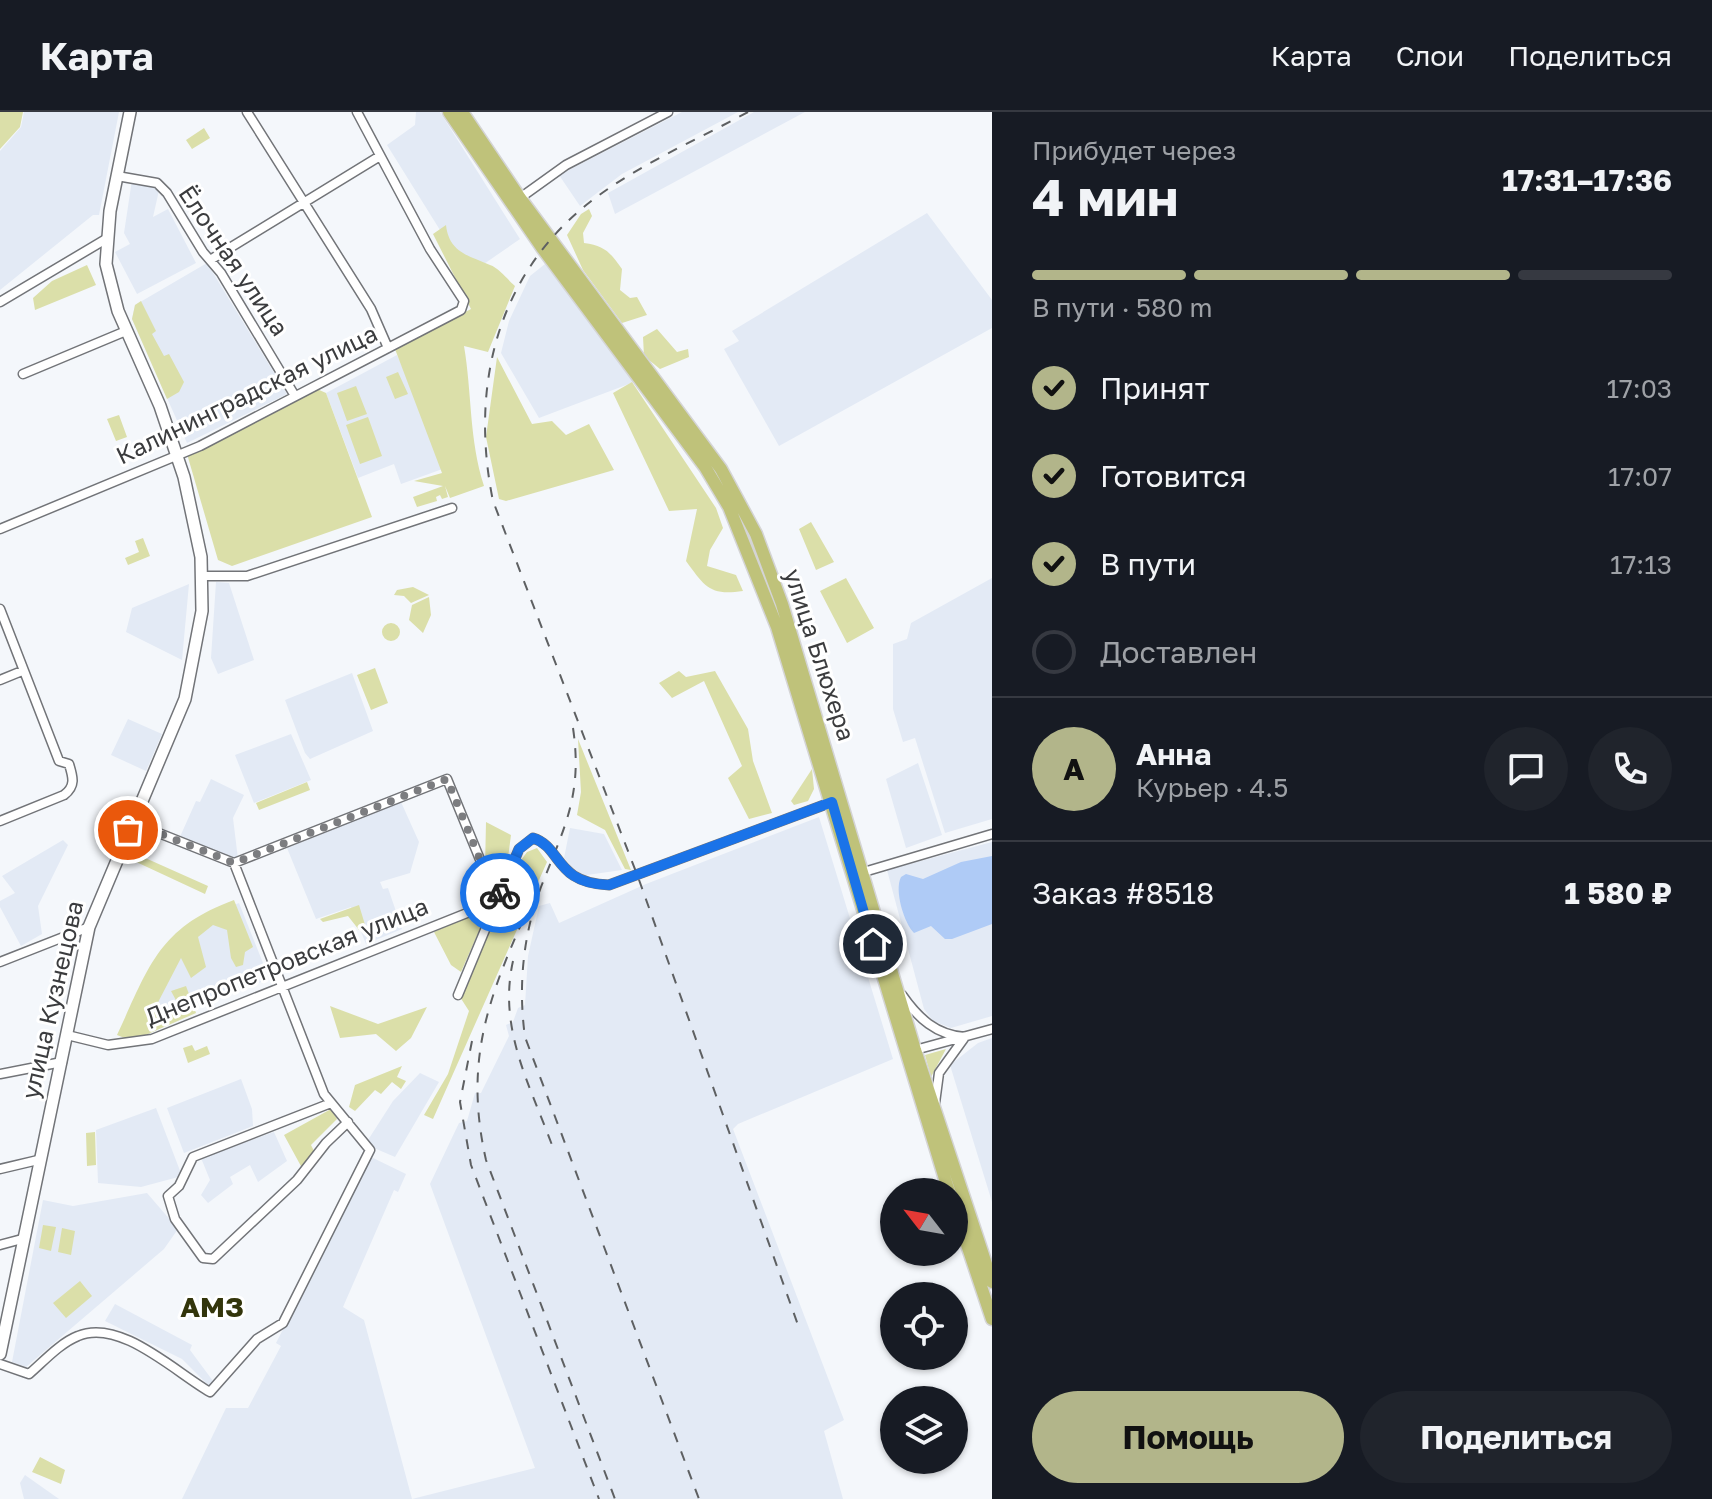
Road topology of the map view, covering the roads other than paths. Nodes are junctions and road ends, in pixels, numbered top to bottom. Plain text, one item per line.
1 (130, 112) edge
2 (247, 112) edge
3 (357, 112) edge
4 (449, 112) edge
5 (462, 112) edge
6 (668, 112) edge
7 (380, 156) junction
8 (117, 176) junction
9 (520, 198) junction
10 (303, 205) junction
11 (106, 239) junction
12 (210, 260) junction
13 (0, 302) edge
14 (126, 331) junction
15 (388, 348) junction
16 (23, 374) dead end
17 (295, 396) junction
18 (178, 456) junction
19 (452, 508) dead end
20 (0, 529) edge
21 (203, 576) junction
22 (0, 609) edge
23 (22, 671) junction
24 (0, 680) edge
25 (836, 800) junction
26 (0, 821) edge
27 (131, 822) junction
28 (992, 834) edge
29 (234, 863) junction
30 (858, 874) junction
31 (497, 901) junction
32 (89, 927) junction
33 (0, 962) edge
34 (896, 986) junction
35 (283, 987) junction
36 (458, 995) dead end
37 (992, 1029) edge
38 (67, 1035) junction
39 (965, 1037) junction
40 (915, 1050) junction
41 (62, 1062) junction
42 (0, 1074) edge
43 (331, 1103) junction
44 (935, 1112) junction
45 (348, 1122) junction
46 (38, 1160) junction
47 (0, 1169) edge
48 (945, 1178) edge
49 (22, 1239) junction
50 (0, 1245) edge
51 (968, 1248) edge
52 (992, 1282) edge
53 (992, 1319) edge
54 (0, 1354) edge
55 (0, 1364) edge

1 - 8 street, улица Кузнецова
2 - 10 street
3 - 7 street
4 - 25 main road, улица Блюхера
5 - 9 main road, улица Блюхера
6 - 9 street
7 - 10 street
7 - 15 street, Калининградская улица
8 - 11 street, улица Кузнецова
8 - 12 street, Ёлочная улица
9 - 25 main road, улица Блюхера
10 - 12 street
10 - 15 street
11 - 13 street
11 - 14 street, улица Кузнецова
12 - 17 street, Ёлочная улица
14 - 16 street
14 - 18 street, улица Кузнецова
15 - 17 street, Калининградская улица
17 - 18 street, Калининградская улица
18 - 20 street, Калининградская улица
18 - 21 street, улица Кузнецова
19 - 21 street
21 - 27 street, улица Кузнецова
22 - 23 street
23 - 24 street
23 - 26 street
25 - 30 main road, улица Блюхера
25 - 31 street
27 - 29 street
27 - 32 street, улица Кузнецова
28 - 30 street
29 - 31 street
29 - 35 street
30 - 34 main road, улица Блюхера
30 - 48 main road, улица Блюхера
31 - 35 street, Днепропетровская улица
31 - 36 street
32 - 33 street
32 - 38 street, улица Кузнецова
34 - 39 street
34 - 40 main road, улица Блюхера
35 - 38 street, Днепропетровская улица
35 - 43 street
37 - 39 street
38 - 41 street, улица Кузнецова
39 - 40 street
39 - 44 street
40 - 44 main road, улица Блюхера
41 - 42 street
41 - 46 street, улица Кузнецова
43 - 45 street
43 - 45 street
44 - 52 main road, улица Блюхера
45 - 55 street
46 - 47 street
46 - 49 street, улица Кузнецова
49 - 50 street
49 - 54 street, улица Кузнецова
51 - 53 main road

